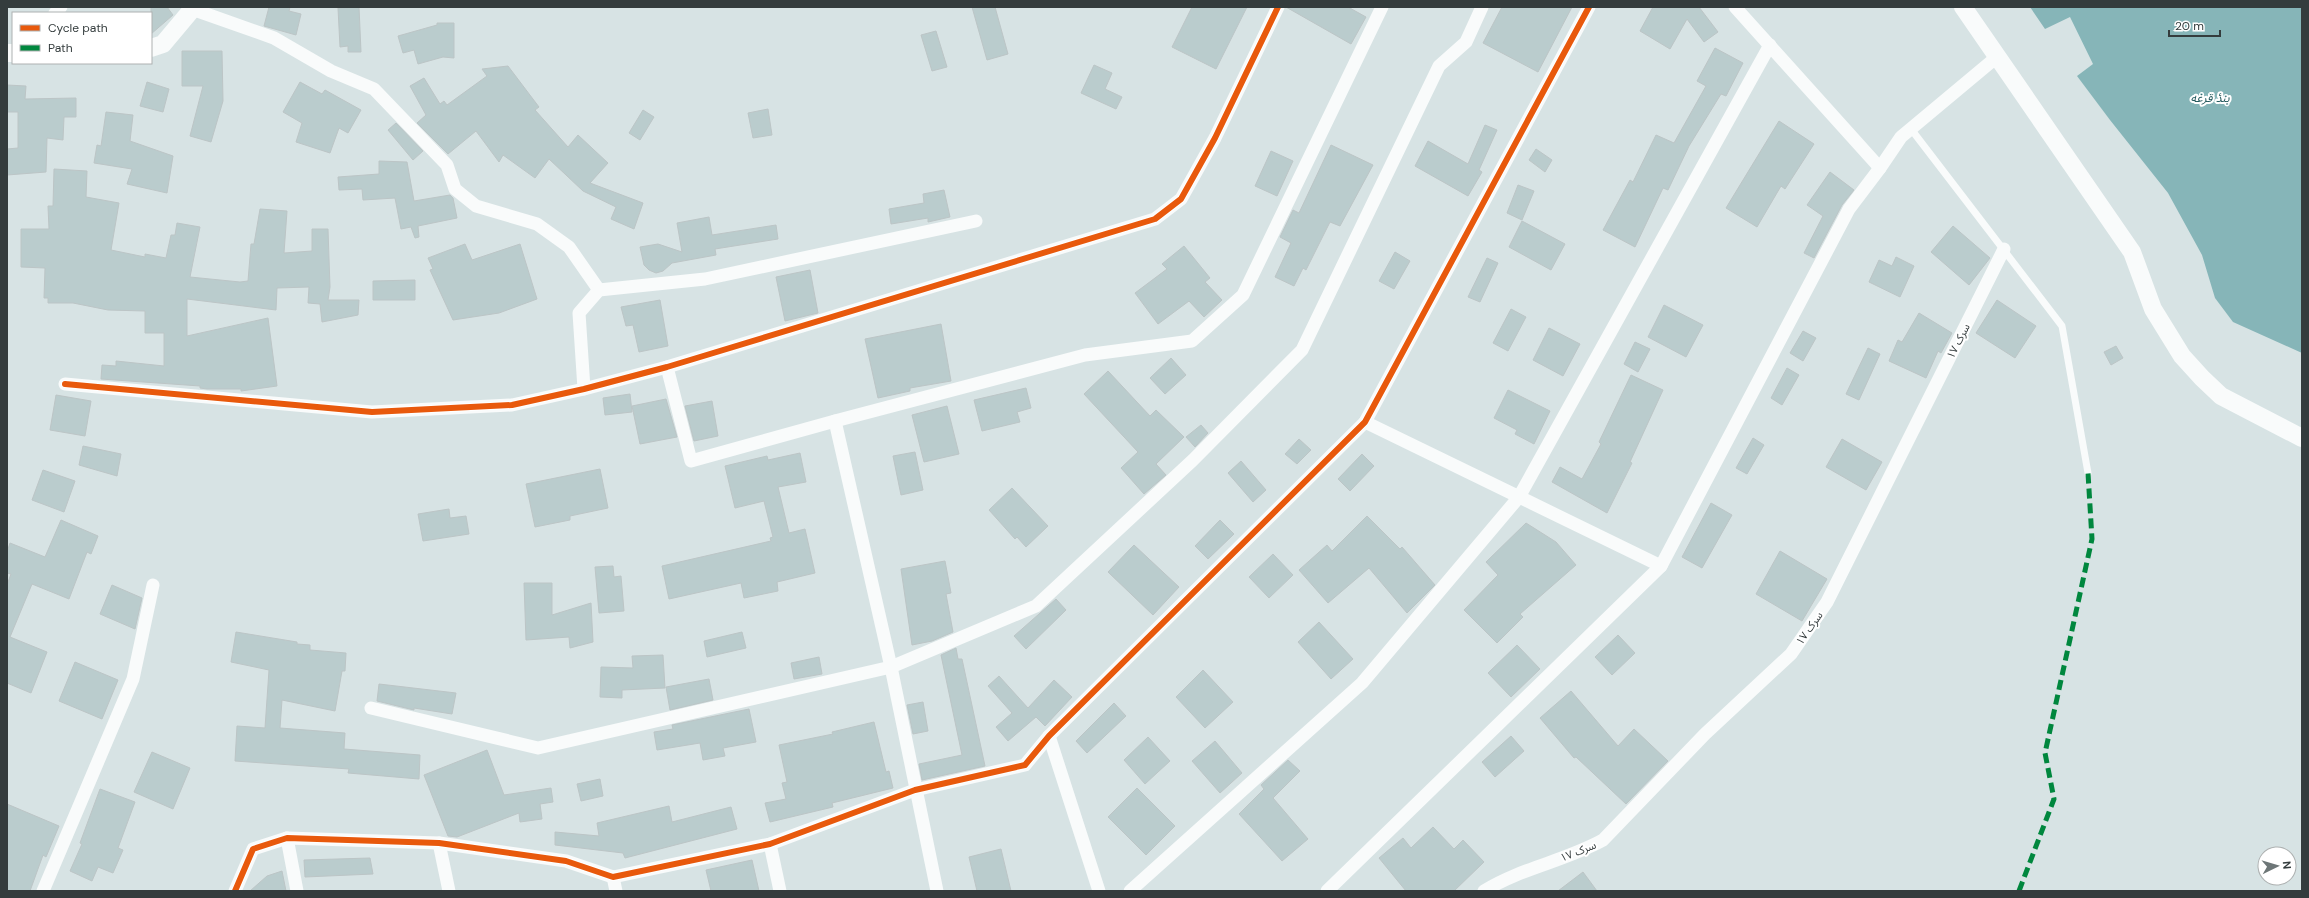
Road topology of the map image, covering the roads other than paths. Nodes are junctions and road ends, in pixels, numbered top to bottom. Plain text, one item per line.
1 (1278, 7) edge
2 (1382, 7) edge
3 (1482, 7) edge
4 (1589, 7) edge
5 (1735, 7) edge
6 (1964, 7) edge
7 (193, 8) edge
8 (1770, 46) junction
9 (152, 48) edge
10 (1998, 56) junction
11 (1911, 129) junction
12 (1880, 168) junction
13 (976, 222) dead end
14 (2004, 249) junction
15 (599, 290) junction
16 (668, 367) junction
17 (65, 384) dead end
18 (584, 389) junction
19 (835, 420) junction
20 (1365, 422) junction
21 (2302, 438) edge
22 (2088, 473) dead end
23 (1519, 497) junction
24 (1661, 566) junction
25 (153, 585) dead end
26 (891, 667) junction
27 (371, 708) dead end
28 (1049, 736) junction
29 (915, 790) junction
30 (287, 838) junction
31 (439, 843) junction
32 (770, 844) junction
33 (613, 877) junction
34 (43, 891) edge
35 (235, 891) edge
36 (297, 891) edge
37 (449, 891) edge
38 (616, 891) edge
39 (780, 891) edge
40 (937, 891) edge
41 (1099, 891) edge
42 (1130, 891) edge
43 (1327, 891) edge
44 (1484, 891) edge

1 - 16 street
2 - 19 street
3 - 26 street
4 - 20 street
5 - 8 street
6 - 10 main road
7 - 9 main road
7 - 15 street
8 - 12 street
8 - 23 street
10 - 11 street
10 - 21 main road
11 - 12 street
11 - 14 lane
12 - 24 street
13 - 15 street
14 - 22 lane
14 - 44 street, سرک ۱۷
15 - 18 street
16 - 18 street
16 - 19 street
17 - 18 street
19 - 26 street
20 - 23 street
20 - 28 street
23 - 24 street
23 - 42 street
24 - 43 street
25 - 34 street
26 - 27 street
26 - 29 street
28 - 29 street
28 - 41 street
29 - 32 street
29 - 40 street
30 - 31 street
30 - 35 street
30 - 36 street
31 - 33 street
31 - 37 street
32 - 33 street
32 - 39 street
33 - 38 street

